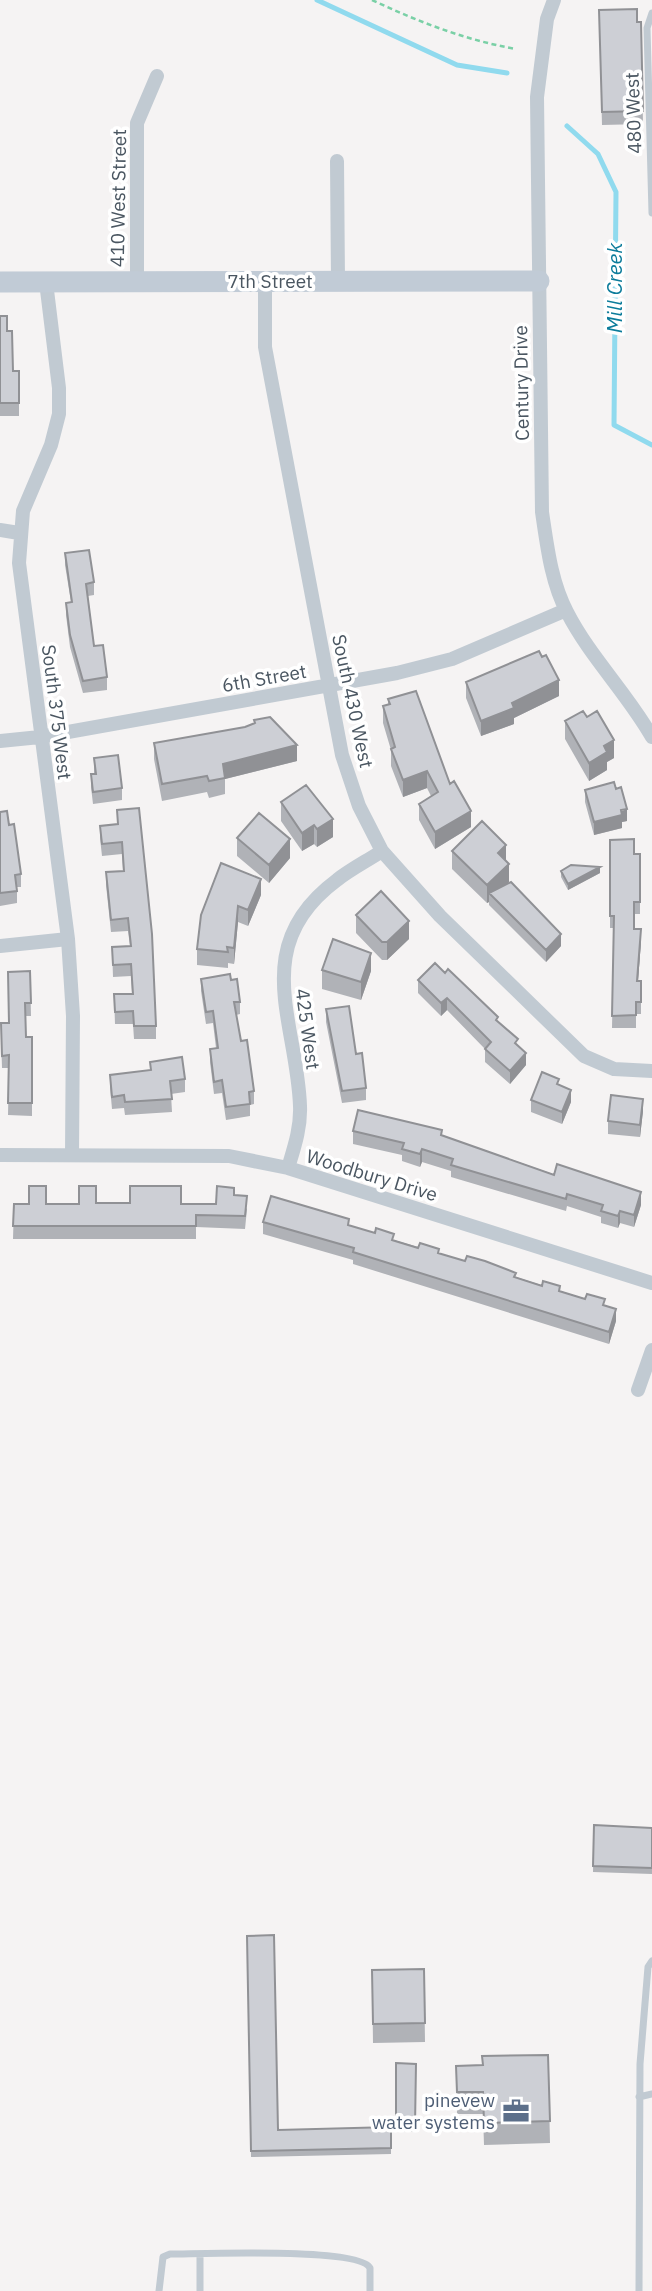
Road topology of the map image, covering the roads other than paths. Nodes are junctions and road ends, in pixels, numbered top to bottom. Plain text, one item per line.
1 (554, 0) edge
2 (652, 13) edge
3 (157, 76) dead end
4 (337, 161) dead end
5 (652, 213) edge
6 (265, 281) junction
7 (338, 281) junction
8 (539, 281) junction
9 (0, 282) edge
10 (46, 282) junction
11 (137, 282) junction
12 (0, 530) edge
13 (19, 533) junction
14 (566, 610) junction
15 (329, 686) junction
16 (40, 737) junction
17 (652, 737) edge
18 (0, 741) edge
19 (382, 851) junction
20 (68, 940) junction
21 (0, 946) edge
22 (652, 1071) edge
23 (72, 1154) junction
24 (0, 1155) edge
25 (288, 1168) junction
26 (652, 1283) edge
27 (652, 1350) edge
28 (638, 1390) dead end
29 (652, 1961) edge
30 (652, 2094) edge
31 (639, 2097) junction
32 (200, 2254) junction
33 (159, 2291) edge
34 (200, 2291) edge
35 (370, 2291) edge
36 (639, 2291) edge

1 - 8 street, Century Drive
2 - 5 lane, 480 West
3 - 11 street, 410 West Street
4 - 7 street
6 - 7 street, 7th Street
6 - 11 street, 7th Street
6 - 15 street, South 430 West
7 - 8 street, 7th Street
8 - 14 street, Century Drive
9 - 10 street, 7th Street
10 - 11 street, 7th Street
10 - 13 street, South 375 West
12 - 13 street
13 - 16 street, South 375 West
14 - 15 street, 6th Street
14 - 17 street, Century Drive
15 - 16 street, 6th Street
15 - 19 street, South 430 West
16 - 18 street, 6th Street
16 - 20 street, South 375 West
19 - 22 street, South 430 West
19 - 25 street, 425 West
20 - 21 street
20 - 23 street, South 375 West
23 - 24 street, Woodbury Drive
23 - 25 street, Woodbury Drive
25 - 26 street, Woodbury Drive
27 - 28 street
29 - 31 lane
30 - 31 lane
31 - 36 lane
32 - 33 lane
32 - 34 lane
32 - 35 lane

